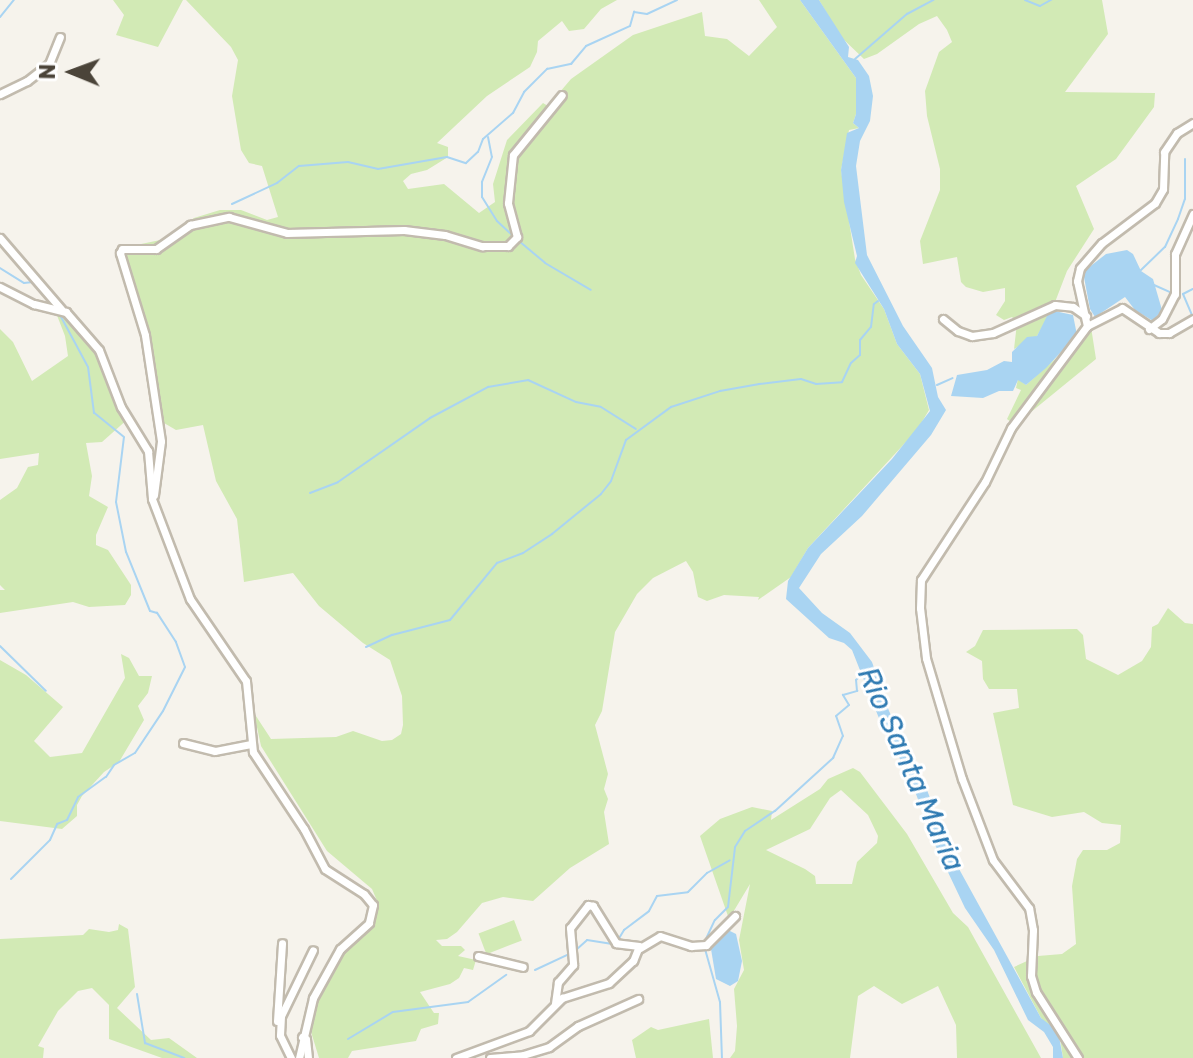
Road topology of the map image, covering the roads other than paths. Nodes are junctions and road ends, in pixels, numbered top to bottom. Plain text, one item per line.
1 (60, 37) dead end
2 (0, 94) edge
3 (562, 95) dead end
4 (1193, 123) edge
5 (1193, 214) edge
6 (0, 238) edge
7 (0, 287) edge
8 (61, 309) junction
9 (1086, 316) junction
10 (943, 319) dead end
11 (1193, 319) edge
12 (1087, 326) junction
13 (1149, 329) junction
14 (152, 499) junction
15 (183, 743) dead end
16 (251, 744) junction
17 (735, 916) dead end
18 (282, 943) dead end
19 (640, 948) junction
20 (313, 950) dead end
21 (478, 956) dead end
22 (523, 967) dead end
23 (638, 999) dead end
24 (555, 1004) junction
25 (279, 1027) junction
26 (302, 1037) junction
27 (291, 1058) edge
28 (299, 1058) edge
29 (308, 1058) edge
30 (456, 1058) edge
31 (490, 1058) edge
32 (1078, 1058) edge

1 - 2 street
3 - 14 street
4 - 9 street
5 - 13 street
6 - 8 street
7 - 8 street
8 - 14 street
9 - 10 street
9 - 12 street
11 - 13 street
12 - 13 street
12 - 32 street
14 - 16 street
15 - 16 street
16 - 26 street
17 - 19 street
18 - 25 street
19 - 24 street
19 - 24 street
20 - 25 street
21 - 22 street
23 - 31 street
24 - 30 street
25 - 27 street
26 - 28 street
26 - 29 street

